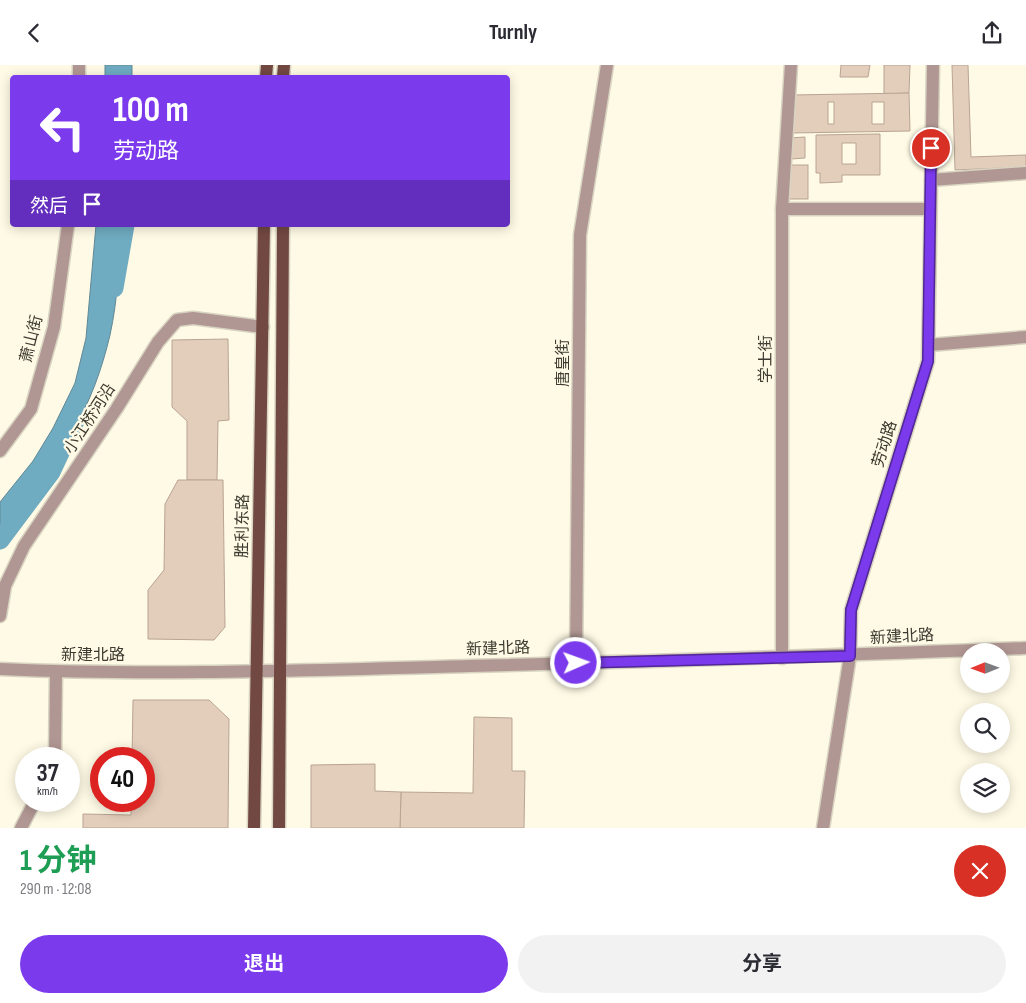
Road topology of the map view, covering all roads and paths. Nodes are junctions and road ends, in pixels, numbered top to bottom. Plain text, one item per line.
1 (607, 65) edge
2 (791, 65) edge
3 (933, 65) edge
4 (1026, 173) edge
5 (931, 180) junction
6 (782, 209) junction
7 (930, 209) junction
8 (68, 227) edge
9 (264, 227) edge
10 (283, 227) edge
11 (263, 327) junction
12 (1026, 337) edge
13 (929, 345) junction
14 (0, 451) edge
15 (0, 616) edge
16 (1026, 648) edge
17 (850, 656) junction
18 (782, 658) junction
19 (576, 663) junction
20 (0, 669) edge
21 (56, 671) junction
22 (257, 671) junction
23 (280, 671) junction
24 (55, 747) edge
25 (29, 812) edge
26 (21, 828) edge
27 (254, 828) edge
28 (279, 828) edge
29 (823, 828) edge

1 - 19 street, 唐皇街
2 - 6 street, 学士街
3 - 5 street, 劳动路
4 - 5 street
5 - 7 street, 劳动路
6 - 7 street
6 - 18 street, 学士街
7 - 13 street, 劳动路
8 - 14 street, 萧山街
9 - 11 main road, 胜利东路
10 - 23 main road
11 - 15 street, 小江桥河沿
11 - 22 main road, 胜利东路
12 - 13 street
13 - 17 street, 劳动路
16 - 17 street, 新建北路
17 - 18 street, 新建北路
17 - 29 street, 劳动路
18 - 19 street, 新建北路
19 - 23 street, 新建北路
20 - 21 street, 新建北路
21 - 22 street, 新建北路
21 - 24 street
22 - 23 street, 新建北路
22 - 27 main road, 胜利东路
23 - 28 main road
25 - 26 street

